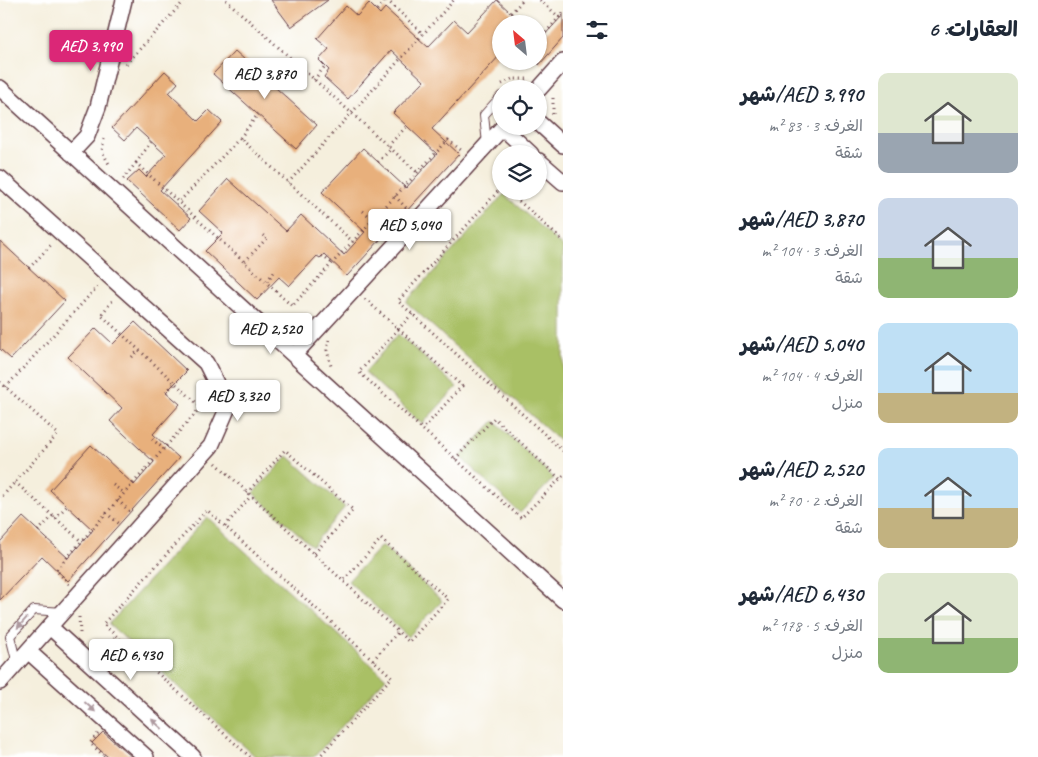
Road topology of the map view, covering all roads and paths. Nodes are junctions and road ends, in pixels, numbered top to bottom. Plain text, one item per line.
1 (124, 0) edge
2 (185, 0) edge
3 (226, 0) edge
4 (387, 0) edge
5 (454, 0) edge
6 (524, 0) edge
7 (540, 0) edge
8 (377, 10) dead end
9 (563, 12) edge
10 (511, 13) dead end
11 (559, 17) junction
12 (548, 30) edge
13 (424, 34) junction
14 (122, 62) dead end
15 (563, 62) edge
16 (325, 66) dead end
17 (314, 80) junction
18 (540, 80) edge
19 (0, 88) edge
20 (557, 90) dead end
21 (492, 102) edge
22 (258, 114) dead end
23 (350, 114) junction
24 (555, 120) dead end
25 (407, 126) dead end
26 (547, 130) edge
27 (105, 133) dead end
28 (496, 135) edge
29 (511, 135) edge
30 (240, 138) junction
31 (151, 142) dead end
32 (487, 145) junction
33 (522, 145) edge
34 (563, 145) edge
35 (469, 146) dead end
36 (389, 148) junction
37 (71, 153) junction
38 (378, 162) dead end
39 (136, 163) junction
40 (110, 167) dead end
41 (547, 167) edge
42 (116, 173) dead end
43 (418, 173) junction
44 (0, 178) edge
45 (563, 182) edge
46 (288, 183) junction
47 (395, 196) junction
48 (492, 198) edge
49 (517, 200) edge
50 (180, 201) junction
51 (384, 208) junction
52 (363, 211) dead end
53 (405, 216) dead end
54 (374, 220) junction
55 (401, 220) dead end
56 (260, 233) dead end
57 (563, 241) edge
58 (51, 242) dead end
59 (353, 242) junction
60 (322, 256) dead end
61 (245, 261) junction
62 (332, 264) junction
63 (29, 268) dead end
64 (274, 272) dead end
65 (267, 281) junction
66 (369, 290) dead end
67 (105, 292) dead end
68 (112, 299) dead end
69 (412, 314) junction
70 (398, 329) junction
71 (330, 337) dead end
72 (139, 350) junction
73 (294, 355) junction
74 (132, 357) dead end
75 (333, 369) dead end
76 (0, 382) edge
77 (175, 383) junction
78 (6, 387) junction
79 (166, 392) dead end
80 (422, 429) junction
81 (152, 440) dead end
82 (164, 449) junction
83 (563, 451) edge
84 (220, 454) dead end
85 (455, 458) junction
86 (562, 477) edge
87 (15, 482) junction
88 (113, 485) dead end
89 (247, 492) junction
90 (124, 493) junction
91 (251, 496) junction
92 (0, 500) edge
93 (118, 500) junction
94 (67, 506) dead end
95 (106, 513) junction
96 (54, 517) junction
97 (225, 526) junction
98 (38, 531) dead end
99 (81, 541) junction
100 (314, 554) junction
101 (343, 581) junction
102 (64, 591) dead end
103 (563, 600) edge
104 (80, 610) dead end
105 (63, 612) junction
106 (50, 627) junction
107 (398, 632) junction
108 (117, 636) junction
109 (82, 638) dead end
110 (28, 651) junction
111 (97, 658) dead end
112 (373, 660) junction
113 (16, 664) junction
114 (0, 682) edge
115 (146, 757) edge
116 (193, 757) edge
117 (250, 757) edge
118 (320, 757) edge

1 - 37 street
2 - 14 path
3 - 17 path
4 - 8 path
4 - 13 path
5 - 13 path
6 - 10 path
7 - 11 path
9 - 11 path
11 - 12 path
13 - 23 path
15 - 18 street
16 - 17 path
17 - 23 path
19 - 37 street
20 - 24 path
21 - 32 lane
22 - 30 path
23 - 36 path
23 - 46 path
25 - 36 path
26 - 34 street
27 - 40 path
28 - 32 street
29 - 33 street
30 - 46 path
30 - 50 path
31 - 39 path
32 - 73 street
35 - 43 path
36 - 38 path
36 - 43 path
37 - 73 street
39 - 42 path
39 - 50 path
41 - 45 street
43 - 47 path
44 - 105 street
46 - 59 path
47 - 51 path
47 - 53 path
48 - 69 path
49 - 57 path
50 - 61 path
51 - 54 path
51 - 55 path
52 - 54 path
54 - 59 path
56 - 61 path
58 - 63 path
59 - 62 path
60 - 62 path
61 - 65 path
62 - 65 path
64 - 65 path
66 - 70 path
67 - 78 path
68 - 72 path
69 - 70 path
69 - 83 path
70 - 80 path
70 - 80 path
71 - 75 path
72 - 74 path
72 - 77 path
73 - 103 street
76 - 78 path
77 - 79 path
77 - 82 path
78 - 87 path
80 - 85 path
81 - 82 path
82 - 90 path
84 - 89 path
85 - 86 path
85 - 86 path
87 - 92 path
87 - 96 path
88 - 90 path
89 - 91 path
89 - 100 path
90 - 93 path
91 - 97 path
91 - 100 path
93 - 95 path
93 - 95 path
94 - 96 path
95 - 99 path
96 - 98 path
96 - 99 path
97 - 108 path
97 - 112 path
99 - 102 path
100 - 101 path
101 - 107 path
101 - 107 path
104 - 109 path
105 - 106 street
105 -> 113 lane
106 - 110 street
116 -> 106 street
107 - 112 path
108 - 111 path
108 - 117 path
110 - 113 street
110 -> 115 street
112 - 118 path
113 - 114 street

